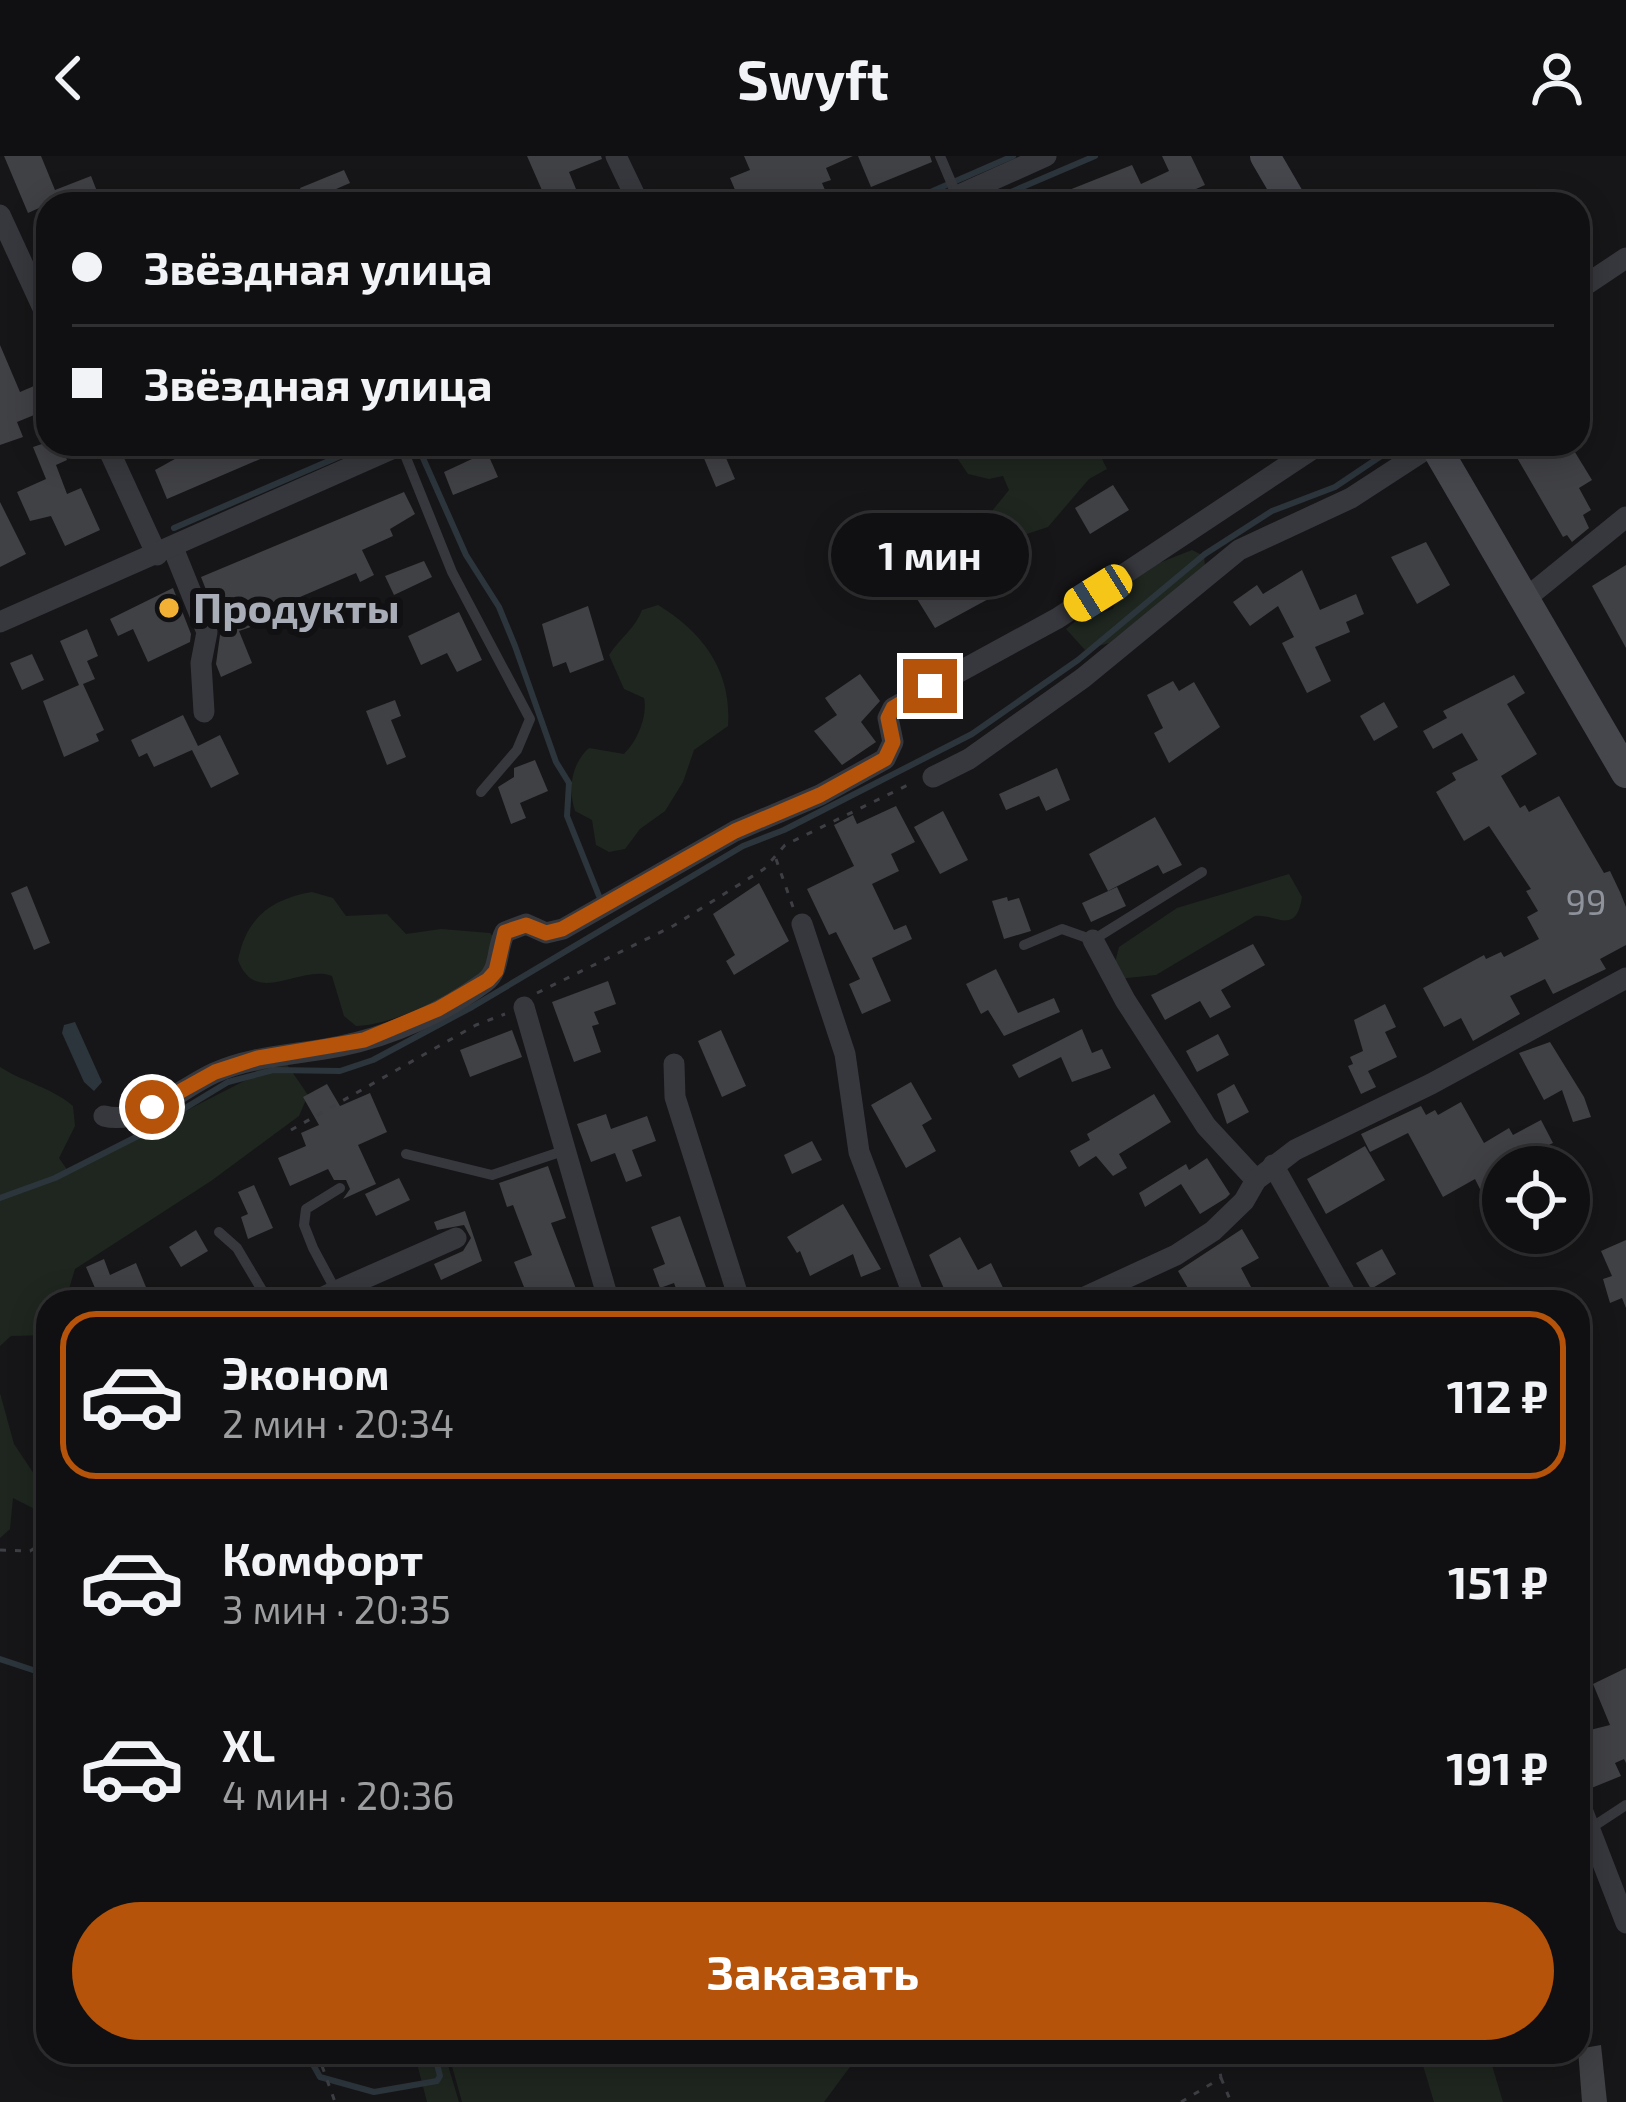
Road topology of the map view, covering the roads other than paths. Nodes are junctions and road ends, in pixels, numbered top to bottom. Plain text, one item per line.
1 (616, 156) edge
2 (940, 156) edge
3 (1046, 156) edge
4 (1265, 156) edge
5 (633, 192) edge
6 (947, 192) edge
7 (966, 192) edge
8 (1286, 192) edge
9 (0, 215) edge
10 (1626, 258) edge
11 (1590, 282) edge
12 (36, 293) edge
13 (113, 456) edge
14 (375, 456) edge
15 (407, 456) edge
16 (1302, 456) edge
17 (1416, 456) edge
18 (1441, 456) edge
19 (1626, 517) edge
20 (165, 551) junction
21 (1526, 599) junction
22 (0, 622) edge
23 (204, 712) dead end
24 (1626, 773) edge
25 (933, 777) road end
26 (481, 792) dead end
27 (1202, 872) dead end
28 (802, 924) road end
29 (1093, 940) junction
30 (1024, 945) dead end
31 (1626, 978) edge
32 (524, 1006) road end
33 (674, 1064) dead end
34 (104, 1117) dead end
35 (563, 1151) junction
36 (406, 1154) dead end
37 (1264, 1173) junction
38 (340, 1188) dead end
39 (219, 1232) dead end
40 (456, 1238) dead end
41 (262, 1290) edge
42 (335, 1290) edge
43 (350, 1290) edge
44 (605, 1290) edge
45 (736, 1290) edge
46 (911, 1290) edge
47 (1101, 1290) edge
48 (1342, 1290) edge
49 (1626, 1805) edge
50 (1590, 1824) edge
51 (1592, 1828) junction
52 (1626, 1923) edge

1 - 5 street
2 - 6 lane
3 - 7 street
4 - 8 street
9 - 12 street
10 - 11 street
13 - 20 street
14 - 20 street
15 - 26 lane
16 - 34 street
17 - 25 street
18 - 21 street
19 - 21 street
20 - 22 street
20 - 23 street
21 - 24 street
27 - 29 lane
28 - 46 street
29 - 30 lane
29 - 37 street
31 - 37 street
32 - 35 street
33 - 45 street
35 - 36 lane
35 - 44 street
37 - 47 street
37 - 48 street
38 - 42 lane
39 - 41 lane
40 - 43 street
49 - 51 lane
50 - 51 street
51 - 52 street

